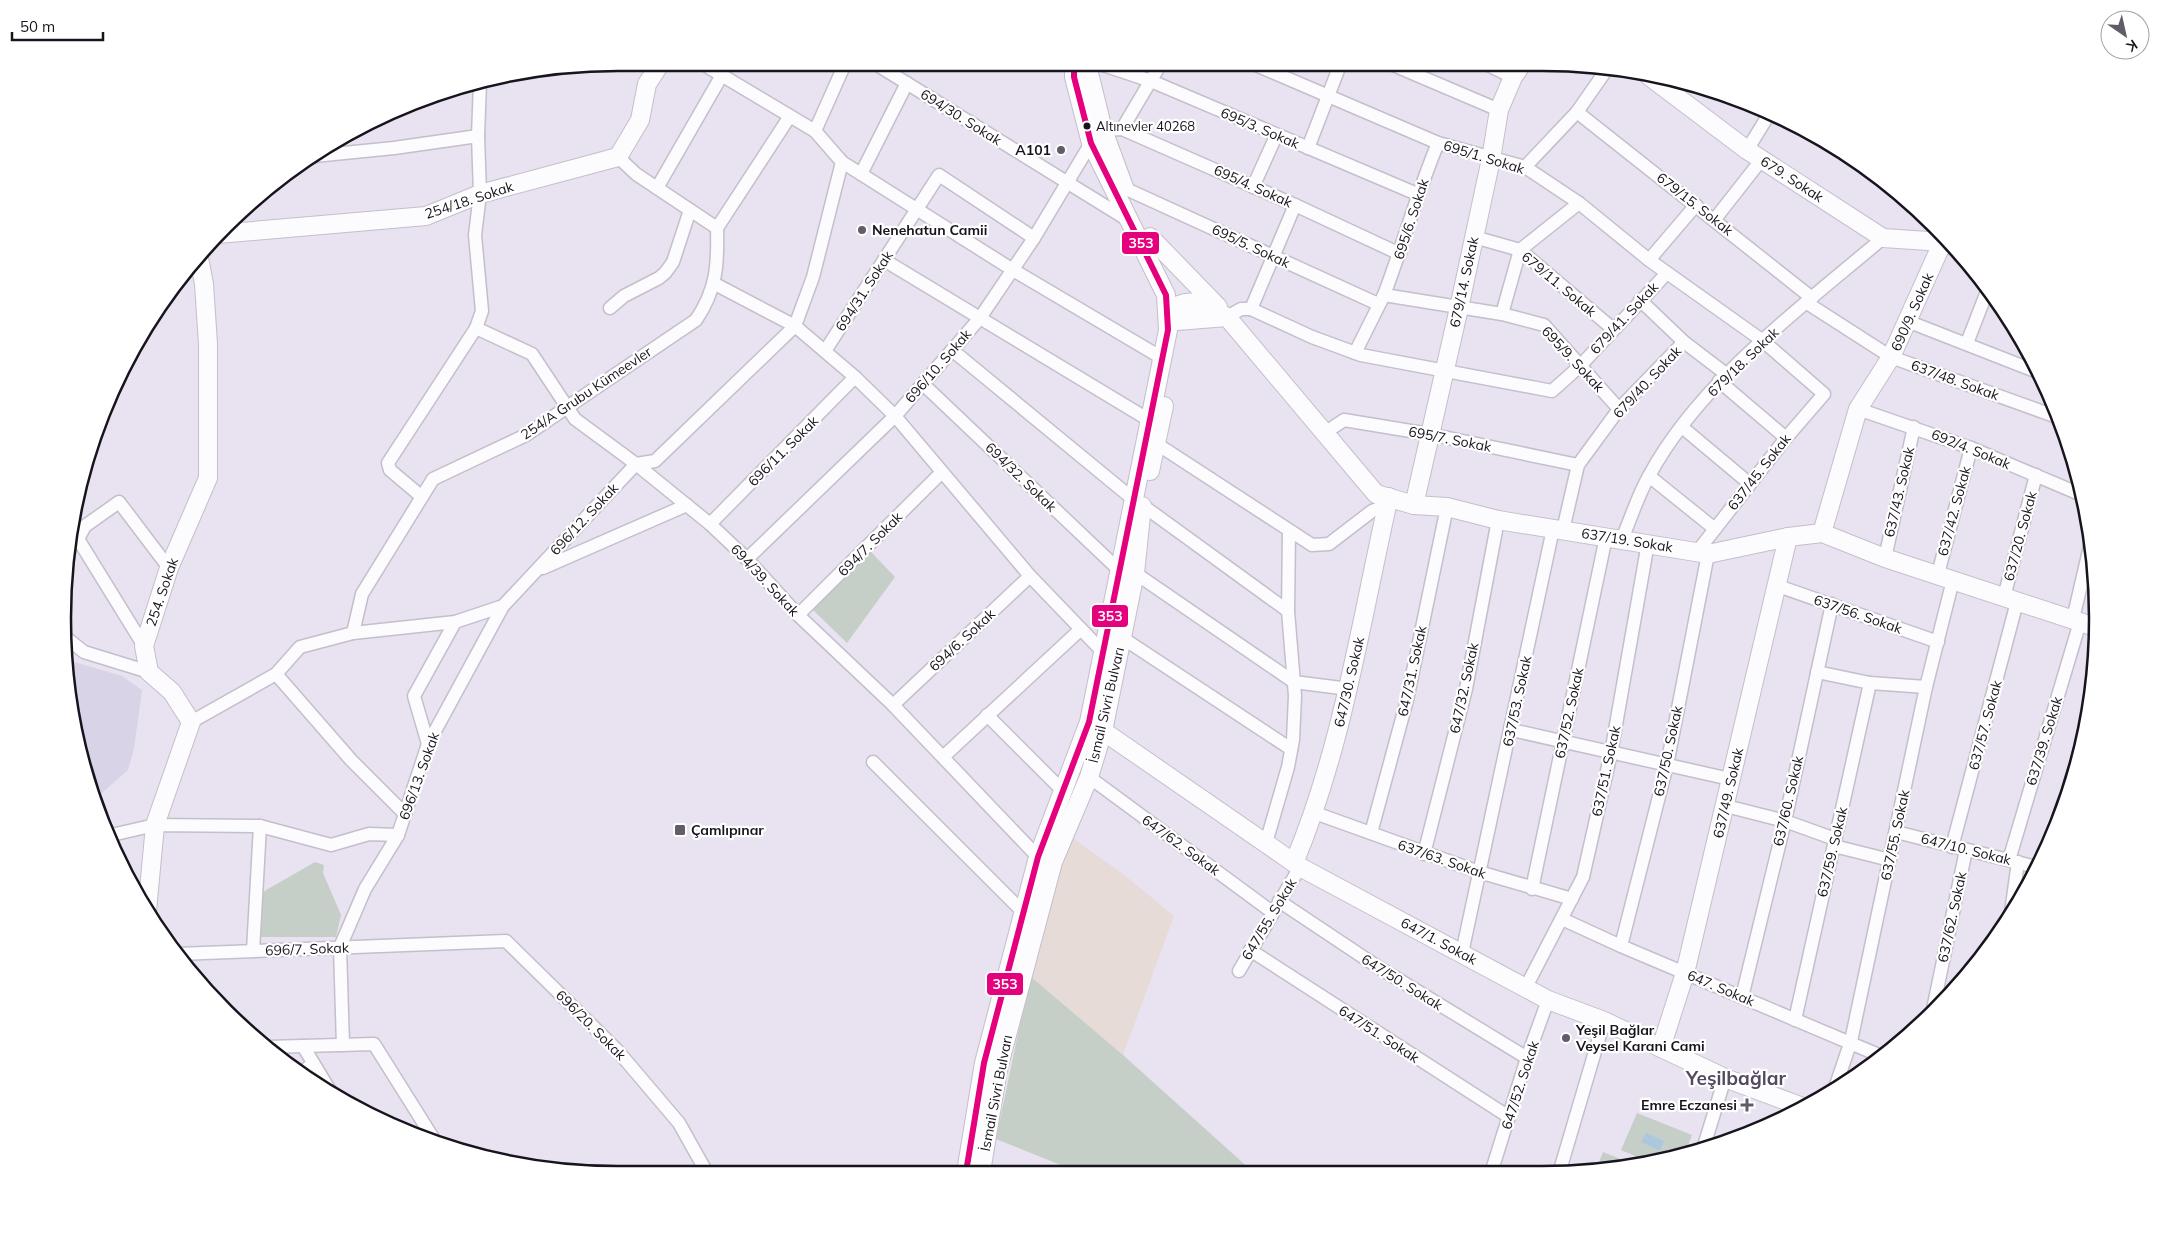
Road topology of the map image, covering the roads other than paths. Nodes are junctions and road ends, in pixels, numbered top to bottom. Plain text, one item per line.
1 (655, 71) edge
2 (715, 71) edge
3 (842, 71) edge
4 (887, 71) edge
5 (1074, 71) edge
6 (1088, 71) edge
7 (1121, 71) edge
8 (1156, 71) edge
9 (1270, 71) edge
10 (1337, 71) edge
11 (1407, 71) edge
12 (1517, 71) edge
13 (722, 75) junction
14 (1604, 75) edge
15 (1150, 81) junction
16 (907, 83) junction
17 (1661, 85) edge
18 (480, 89) edge
19 (1328, 97) junction
20 (1499, 110) junction
21 (1578, 112) junction
22 (790, 116) junction
23 (1766, 120) edge
24 (1122, 129) junction
25 (815, 131) junction
26 (478, 136) junction
27 (1097, 136) junction
28 (1276, 136) junction
29 (1438, 143) junction
30 (1308, 148) junction
31 (1747, 150) junction
32 (329, 155) edge
33 (618, 157) junction
34 (1491, 158) junction
35 (1762, 159) junction
36 (842, 162) junction
37 (1525, 167) junction
38 (861, 174) junction
39 (1068, 183) junction
40 (1253, 186) junction
41 (657, 188) junction
42 (1124, 188) junction
43 (480, 194) junction
44 (1417, 194) junction
45 (1579, 203) junction
46 (1696, 204) junction
47 (1295, 205) junction
48 (917, 208) junction
49 (690, 210) junction
50 (1715, 219) junction
51 (1129, 220) junction
52 (716, 228) junction
53 (231, 233) edge
54 (1150, 237) junction
55 (1474, 237) junction
56 (1034, 238) junction
57 (1883, 238) junction
58 (1937, 241) edge
59 (1943, 248) edge
60 (1520, 250) junction
61 (1400, 254) junction
62 (1274, 257) junction
63 (884, 260) junction
64 (1649, 260) junction
65 (200, 266) edge
66 (1012, 270) junction
67 (1667, 273) junction
68 (715, 284) junction
69 (1985, 297) edge
70 (1381, 299) junction
71 (1640, 300) junction
72 (1810, 300) junction
73 (610, 308) dead end
74 (1459, 308) junction
75 (1251, 310) junction
76 (1174, 312) junction
77 (1502, 314) junction
78 (1227, 317) junction
79 (980, 318) junction
80 (1907, 321) junction
81 (796, 326) junction
82 (476, 328) junction
83 (1613, 329) junction
84 (1763, 341) junction
85 (1684, 342) junction
86 (1967, 343) junction
87 (952, 350) junction
88 (824, 351) junction
89 (1355, 353) junction
90 (1891, 357) junction
91 (1162, 358) junction
92 (1580, 366) junction
93 (2028, 368) edge
94 (1444, 369) junction
95 (855, 377) junction
96 (1723, 378) junction
97 (923, 384) junction
98 (1824, 394) joint
99 (567, 407) junction
100 (1619, 409) junction
101 (1858, 409) junction
102 (2049, 415) edge
103 (895, 416) junction
104 (1149, 420) junction
105 (1682, 427) junction
106 (1914, 427) junction
107 (1326, 432) junction
108 (1429, 434) junction
109 (1786, 438) junction
110 (1157, 444) junction
111 (1971, 448) junction
112 (636, 464) junction
113 (1578, 465) junction
114 (941, 473) junction
115 (2036, 475) junction
116 (1648, 476) junction
117 (1750, 484) junction
118 (2073, 491) edge
119 (422, 497) junction
120 (1388, 501) junction
121 (1138, 502) junction
122 (1414, 504) junction
123 (688, 505) junction
124 (1447, 507) junction
125 (1498, 520) junction
126 (710, 524) junction
127 (1558, 529) junction
128 (1715, 529) junction
129 (1289, 531) junction
130 (1822, 533) junction
131 (1788, 537) junction
132 (1614, 538) junction
133 (1648, 543) junction
134 (1703, 553) junction
135 (1885, 558) junction
136 (747, 560) junction
137 (169, 568) junction
138 (537, 570) junction
139 (1127, 572) junction
140 (1030, 576) junction
141 (2087, 576) edge
142 (1945, 577) junction
143 (1778, 586) junction
144 (2010, 600) junction
145 (1832, 604) junction
146 (503, 606) junction
147 (1288, 611) junction
148 (798, 615) junction
149 (455, 622) junction
150 (2083, 623) edge
151 (1080, 629) junction
152 (353, 633) junction
153 (1121, 637) junction
154 (72, 642) edge
155 (1938, 642) junction
156 (144, 646) junction
157 (1103, 652) junction
158 (149, 672) junction
159 (1816, 672) junction
160 (276, 674) junction
161 (1294, 682) junction
162 (1870, 683) junction
163 (1926, 687) junction
164 (1349, 689) junction
165 (893, 705) junction
166 (987, 715) junction
167 (191, 722) junction
168 (1512, 730) junction
169 (1102, 731) junction
170 (1563, 743) junction
171 (428, 744) junction
172 (1292, 749) junction
173 (1611, 753) junction
174 (943, 757) junction
175 (873, 762) dead end
176 (1667, 765) junction
177 (1089, 777) junction
178 (1730, 779) junction
179 (1063, 791) junction
180 (1726, 806) junction
181 (1315, 813) junction
182 (405, 814) junction
183 (1785, 821) junction
184 (155, 825) junction
185 (260, 826) junction
186 (1896, 832) junction
187 (1371, 833) junction
188 (116, 834) edge
189 (398, 835) junction
190 (1835, 842) junction
191 (1266, 844) junction
192 (1952, 847) junction
193 (1966, 850) junction
194 (1424, 854) junction
195 (1038, 858) junction
196 (1890, 860) junction
197 (2014, 861) junction
198 (1297, 865) junction
199 (2030, 865) edge
200 (1479, 872) junction
201 (1532, 888) junction
202 (2012, 897) edge
203 (148, 898) edge
204 (1572, 899) junction
205 (1279, 901) junction
206 (1272, 912) junction
207 (1031, 915) junction
208 (1562, 919) junction
209 (437, 944) joint
210 (1621, 946) junction
211 (340, 948) junction
212 (1250, 950) junction
213 (253, 951) junction
214 (1462, 953) junction
215 (185, 954) edge
216 (1239, 971) dead end
217 (1685, 973) junction
218 (1526, 987) junction
219 (1742, 997) junction
220 (1935, 997) edge
221 (1548, 1000) junction
222 (1794, 1020) junction
223 (1604, 1021) junction
224 (1850, 1041) junction
225 (343, 1045) junction
226 (303, 1046) junction
227 (278, 1047) edge
228 (1661, 1048) junction
229 (1875, 1053) edge
230 (1527, 1058) junction
231 (313, 1063) junction
232 (307, 1069) edge
233 (1725, 1078) junction
234 (323, 1079) edge
235 (1838, 1079) edge
236 (1794, 1104) edge
237 (1509, 1117) junction
238 (429, 1132) edge
239 (1706, 1140) edge
240 (1561, 1165) edge
241 (703, 1166) edge
242 (967, 1166) edge
243 (982, 1166) edge
244 (1493, 1166) edge

1 - 33 street
2 - 13 street
3 - 25 street
4 - 16 street, 694/30. Sokak
5 - 27 street, İsmail Sivri Bulvarı
6 - 27 street, İsmail Sivri Bulvarı
7 - 15 street, 695/3. Sokak
8 - 15 street
9 - 19 street, 695/1. Sokak
10 - 19 street
11 - 20 street
12 - 20 street, 679/14. Sokak
13 - 22 street
13 - 41 street
14 - 21 street
15 - 24 street
15 - 28 street, 695/3. Sokak
16 - 38 street
16 - 39 street, 694/30. Sokak
17 - 31 street, 679. Sokak
18 - 26 street
19 - 29 street, 695/1. Sokak
19 - 30 street
20 - 34 street, 679/14. Sokak
21 - 37 street
21 - 46 street, 679/15. Sokak
22 - 25 street
22 - 52 street
23 - 31 street
24 - 27 street, 695/4. Sokak
24 - 40 street, 695/4. Sokak
25 - 36 street
26 - 32 street
26 - 43 street
27 - 39 street, 696/10. Sokak
27 - 42 street, İsmail Sivri Bulvarı
27 - 51 street, İsmail Sivri Bulvarı
28 - 30 street, 695/3. Sokak
28 - 40 street
29 - 34 street, 695/1. Sokak
29 - 44 street, 695/6. Sokak
30 - 44 street, 695/3. Sokak
31 - 35 street, 679. Sokak
33 - 41 street
33 - 43 street, 254/18. Sokak
34 - 37 street, 695/1. Sokak
34 - 55 street, 679/14. Sokak
35 - 50 street
35 - 57 street, 679. Sokak
36 - 38 street
36 - 81 street
37 - 45 street, 695/1. Sokak
38 - 48 street
39 - 51 street, 694/30. Sokak
39 - 56 street, 696/10. Sokak
40 - 47 street, 695/4. Sokak
41 - 49 street
42 - 54 street, İsmail Sivri Bulvarı
42 - 62 street, 695/5. Sokak
43 - 53 street, 254/18. Sokak
43 - 82 street
44 - 61 street, 695/6. Sokak
45 - 60 street
45 - 64 street, 695/1. Sokak
46 - 50 street, 679/15. Sokak
46 - 64 street
47 - 61 street, 695/4. Sokak
47 - 62 street
48 - 56 street, 694/31. Sokak
48 - 63 street, 694/31. Sokak
48 - 66 street
49 - 52 street
49 - 73 street
50 - 72 street, 679/15. Sokak
51 - 76 street, İsmail Sivri Bulvarı
52 - 68 street, 254/A Grubu Kümeevler
54 - 76 street, İsmail Sivri Bulvarı
54 - 78 street
55 - 60 street, 679/11. Sokak
55 - 74 street, 679/14. Sokak
56 - 66 street, 696/10. Sokak
57 - 58 street, 679. Sokak
57 - 72 street, 679/18. Sokak
59 - 80 street, 690/9. Sokak
60 - 77 street
60 - 83 street, 679/11. Sokak
61 - 70 street, 695/6. Sokak
62 - 70 street, 695/5. Sokak
62 - 75 street
63 - 79 street
63 - 88 street, 694/31. Sokak
64 - 67 street, 695/1. Sokak
65 - 137 street, 254. Sokak
66 - 79 street, 696/10. Sokak
66 - 91 street
67 - 71 street, 679/41. Sokak
67 - 84 street, 695/1. Sokak
68 - 81 street
68 - 99 street, 254/A Grubu Kümeevler
69 - 86 street
70 - 74 street, 695/9. Sokak
70 - 89 street, 695/6. Sokak
71 - 83 street, 679/41. Sokak
71 - 85 street
72 - 84 street, 679/18. Sokak
72 - 90 street, 637/48. Sokak
74 - 77 street, 695/9. Sokak
74 - 94 street, 679/14. Sokak
75 - 78 street
75 - 89 street
76 - 78 street, 637/19. Sokak
76 - 91 street, İsmail Sivri Bulvarı
76 - 110 street, İsmail Sivri Bulvarı
77 - 92 street, 695/9. Sokak
78 - 107 street, 637/19. Sokak
79 - 87 street, 696/10. Sokak
79 - 104 street
80 - 86 street
80 - 90 street, 690/9. Sokak
81 - 88 street
81 - 112 street
82 - 99 street, 694/39. Sokak
82 - 119 street
83 - 92 street, 679/41. Sokak
84 - 96 street, 679/18. Sokak
84 - 98 street, 695/1. Sokak
85 - 96 street
85 - 100 street, 679/40. Sokak
86 - 93 street
87 - 97 street, 696/10. Sokak
87 - 121 street
88 - 95 street
89 - 94 street
90 - 101 street, 690/9. Sokak
90 - 102 street, 637/48. Sokak
91 - 104 street, İsmail Sivri Bulvarı
92 - 94 street, 679/41. Sokak
92 - 100 street, 695/9. Sokak
94 - 108 street, 679/14. Sokak
95 - 103 street
95 - 126 street, 696/11. Sokak
96 - 105 street, 679/18. Sokak
96 - 109 street
97 - 103 street, 696/10. Sokak
97 - 139 street, 694/32. Sokak
98 - 109 street, 637/45. Sokak
99 - 112 street, 694/39. Sokak
99 - 119 street, 254/A Grubu Kümeevler
100 - 113 street, 679/40. Sokak
101 - 106 street, 692/4. Sokak
101 - 130 street, 690/9. Sokak
103 - 114 street
103 - 136 street, 696/10. Sokak
104 - 121 street, İsmail Sivri Bulvarı
105 - 116 street, 679/18. Sokak
105 - 117 street
106 - 111 street, 692/4. Sokak
106 - 135 street, 637/43. Sokak
107 - 108 street, 695/7. Sokak
107 - 120 street, 637/19. Sokak
108 - 113 street, 695/7. Sokak
108 - 122 street, 679/14. Sokak
109 - 117 street, 637/45. Sokak
110 - 121 street, İsmail Sivri Bulvarı
110 - 129 street
111 - 115 street, 692/4. Sokak
111 - 142 street, 637/42. Sokak
112 - 123 street, 694/39. Sokak
112 - 138 street, 696/12. Sokak
113 - 127 street, 679/40. Sokak
114 - 140 street
114 - 148 street, 694/7. Sokak
115 - 118 street, 692/4. Sokak
115 - 144 street, 637/20. Sokak
116 - 128 street
116 - 132 street, 679/18. Sokak
117 - 128 street, 637/45. Sokak
119 - 152 street, 254/A Grubu Kümeevler
120 - 122 street, 637/19. Sokak
120 - 129 street
120 - 164 street, 647/30. Sokak
121 - 139 street, İsmail Sivri Bulvarı
121 - 147 street
122 - 124 street, 637/19. Sokak
123 - 126 street, 694/39. Sokak
123 - 138 street
124 - 125 street, 637/19. Sokak
124 - 187 street, 647/31. Sokak
125 - 127 street, 637/19. Sokak
125 - 194 street, 647/32. Sokak
126 - 136 street, 694/39. Sokak
127 - 132 street, 637/19. Sokak
127 - 168 street, 637/53. Sokak
128 - 134 street, 637/45. Sokak
129 - 147 street
130 - 131 street, 637/19. Sokak
130 - 135 street, 637/19. Sokak
131 - 134 street, 637/19. Sokak
131 - 143 street, 637/49. Sokak
132 - 133 street, 637/19. Sokak
132 - 170 street, 637/52. Sokak
133 - 134 street, 637/19. Sokak
133 - 173 street, 637/51. Sokak
134 - 176 street, 637/50. Sokak
135 - 142 street, 637/19. Sokak
136 - 148 street, 694/39. Sokak
137 - 156 street, 254. Sokak
137 - 156 street
138 - 146 street, 696/12. Sokak
139 - 153 street, İsmail Sivri Bulvarı
139 - 157 street, İsmail Sivri Bulvarı
139 - 161 street, 694/32. Sokak
140 - 151 street
140 - 165 street, 694/6. Sokak
141 - 150 street, 637/39. Sokak
142 - 144 street, 637/19. Sokak
142 - 155 street, 637/55. Sokak
143 - 145 street, 637/56. Sokak
143 - 178 street, 637/49. Sokak
144 - 150 street, 637/19. Sokak
144 - 192 street, 637/57. Sokak
145 - 155 street, 637/56. Sokak
145 - 159 street, 637/60. Sokak
146 - 149 street, 696/12. Sokak
146 - 171 street, 696/13. Sokak
147 - 161 street
148 - 165 street, 694/39. Sokak
149 - 152 street, 696/12. Sokak
149 - 171 street
150 - 197 street, 637/39. Sokak
151 - 157 street
151 - 166 street
152 - 160 street, 696/12. Sokak
153 - 169 street, İsmail Sivri Bulvarı
153 - 172 street
154 - 158 street
155 - 163 street, 637/55. Sokak
156 - 158 street, 254. Sokak
157 - 179 street, İsmail Sivri Bulvarı
158 - 167 street
159 - 162 street
159 - 183 street, 637/60. Sokak
160 - 167 street, 696/12. Sokak
160 - 182 street
161 - 164 street
161 - 172 street
162 - 163 street
162 - 190 street, 637/59. Sokak
163 - 186 street, 637/55. Sokak
164 - 181 street, 647/30. Sokak
165 - 174 street, 694/39. Sokak
166 - 174 street
166 - 179 street
167 - 184 street
168 - 170 street
168 - 200 street, 637/53. Sokak
169 - 177 street, İsmail Sivri Bulvarı
169 - 191 street, 647/1. Sokak
170 - 173 street
170 - 201 street, 637/52. Sokak
171 - 182 street, 696/13. Sokak
172 - 191 street
173 - 176 street
173 - 204 street, 637/51. Sokak
174 - 195 street, 694/39. Sokak
175 - 207 street
176 - 178 street
176 - 210 street, 637/50. Sokak
177 - 206 street, 647/62. Sokak
177 - 207 street, İsmail Sivri Bulvarı
178 - 180 street, 637/49. Sokak
179 - 195 street, İsmail Sivri Bulvarı
180 - 183 street
180 - 217 street, 637/49. Sokak
181 - 187 street, 637/63. Sokak
181 - 198 street, 647/30. Sokak
182 - 189 street, 696/13. Sokak
183 - 190 street
183 - 219 street, 637/60. Sokak
184 - 185 street, 696/13. Sokak
184 - 188 street, 696/13. Sokak
184 - 203 street
185 - 189 street, 696/13. Sokak
185 - 213 street
186 - 192 street, 647/10. Sokak
186 - 196 street, 637/55. Sokak
187 - 194 street, 637/63. Sokak
189 - 211 street
190 - 196 street
190 - 222 street, 637/59. Sokak
191 - 198 street, 647/1. Sokak
192 - 193 street, 647/10. Sokak
193 - 197 street, 647/10. Sokak
193 - 220 street, 637/62. Sokak
194 - 200 street, 637/63. Sokak
195 - 207 street, İsmail Sivri Bulvarı
196 - 224 street, 637/55. Sokak
197 - 199 street, 647/10. Sokak
197 - 202 street, 637/39. Sokak
198 - 205 street, 647/55. Sokak
198 - 214 street, 647/1. Sokak
200 - 201 street, 637/63. Sokak
200 - 214 street, 637/53. Sokak
201 - 204 street, 637/63. Sokak
204 - 208 street, 637/51. Sokak
205 - 206 street, 647/55. Sokak
205 - 230 street, 647/50. Sokak
206 - 212 street, 647/55. Sokak
207 - 242 street, İsmail Sivri Bulvarı
207 - 243 street, İsmail Sivri Bulvarı
208 - 210 street, 647. Sokak
208 - 218 street, 637/51. Sokak
209 - 211 street, 696/7. Sokak
209 - 241 street, 696/20. Sokak
210 - 217 street, 647. Sokak
211 - 213 street, 696/7. Sokak
211 - 225 street
212 - 216 street, 647/55. Sokak
212 - 237 street, 647/51. Sokak
213 - 215 street, 696/7. Sokak
214 - 218 street, 647/1. Sokak
217 - 219 street, 647. Sokak
217 - 228 street, 637/49. Sokak
218 - 221 street, 647/1. Sokak
219 - 222 street, 647. Sokak
221 - 223 street, 647/1. Sokak
221 - 230 street, 647/52. Sokak
222 - 224 street, 647. Sokak
223 - 228 street, 647/1. Sokak
223 - 240 street
224 - 229 street, 647. Sokak
224 - 235 street, 637/55. Sokak
225 - 226 street
225 - 238 street
226 - 227 street
226 - 231 street
228 - 233 street, 647/1. Sokak
230 - 237 street, 647/52. Sokak
231 - 232 street
231 - 234 street
233 - 236 street, 647/1. Sokak
233 - 239 street
237 - 244 street, 647/52. Sokak

